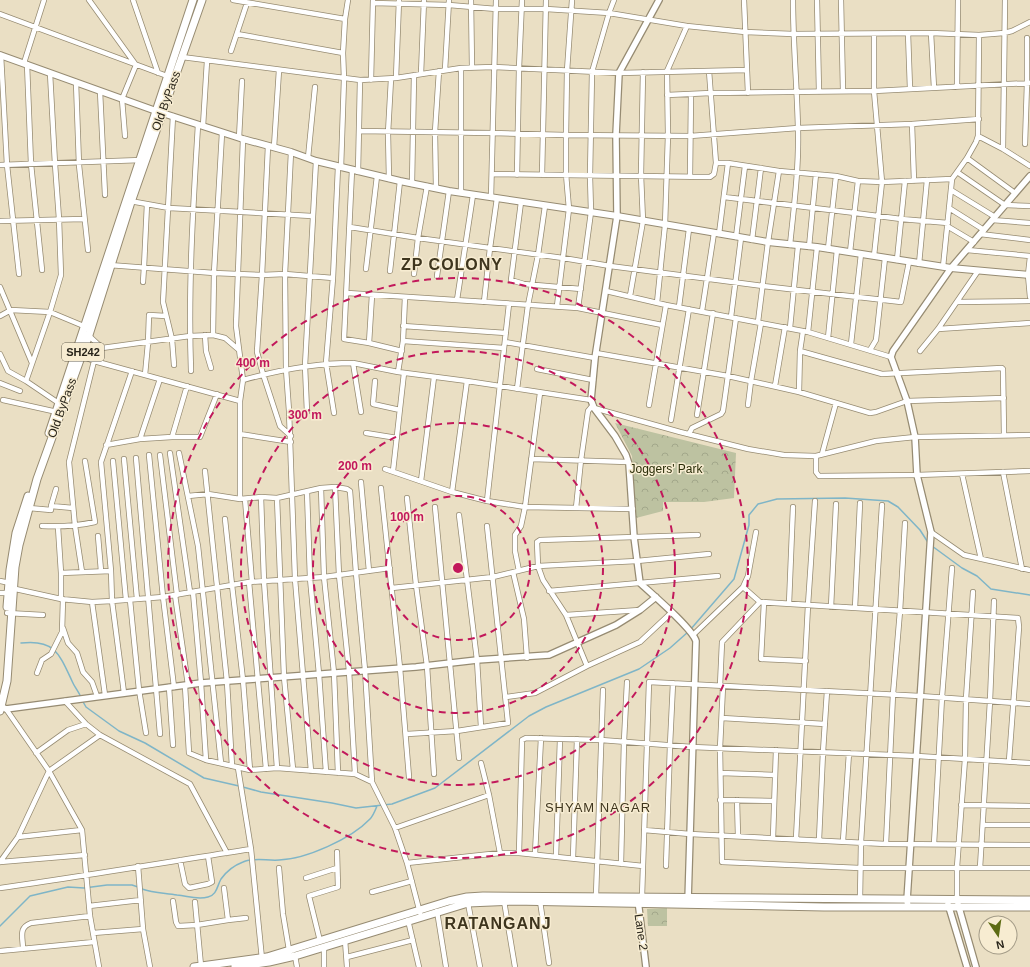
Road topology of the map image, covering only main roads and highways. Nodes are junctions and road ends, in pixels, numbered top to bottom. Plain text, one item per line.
1 (193, 0) edge
2 (202, 0) edge
3 (0, 55) edge
4 (159, 112) junction
5 (1029, 275) edge
6 (58, 412) junction
7 (11, 588) junction
8 (9, 613) junction
9 (0, 693) edge
10 (2, 708) edge
11 (639, 899) junction
12 (1030, 900) edge
13 (688, 901) junction
14 (907, 903) junction
15 (958, 903) junction
16 (1030, 907) edge
17 (436, 908) junction
18 (407, 917) junction
19 (322, 944) junction
20 (261, 963) edge
21 (198, 966) edge
22 (235, 967) edge

1 - 4 main road, Old ByPass / SH242
2 - 4 main road, Old ByPass / SH242
3 - 4 main road
4 - 5 main road
4 - 6 main road, Old ByPass / SH242
6 - 7 main road, Old ByPass / SH242
6 - 7 main road, Old ByPass / SH242
7 - 8 main road, Old ByPass / SH242
8 - 9 main road, Old ByPass / SH242
8 - 10 main road, Old ByPass / SH242
11 - 13 main road
11 - 17 main road
11 - 17 main road
12 - 15 main road
13 - 14 main road
13 - 14 main road
14 - 15 main road
15 - 16 main road
17 - 18 main road
18 - 19 main road
18 - 19 main road
19 - 20 main road
20 - 21 main road
20 - 22 main road

